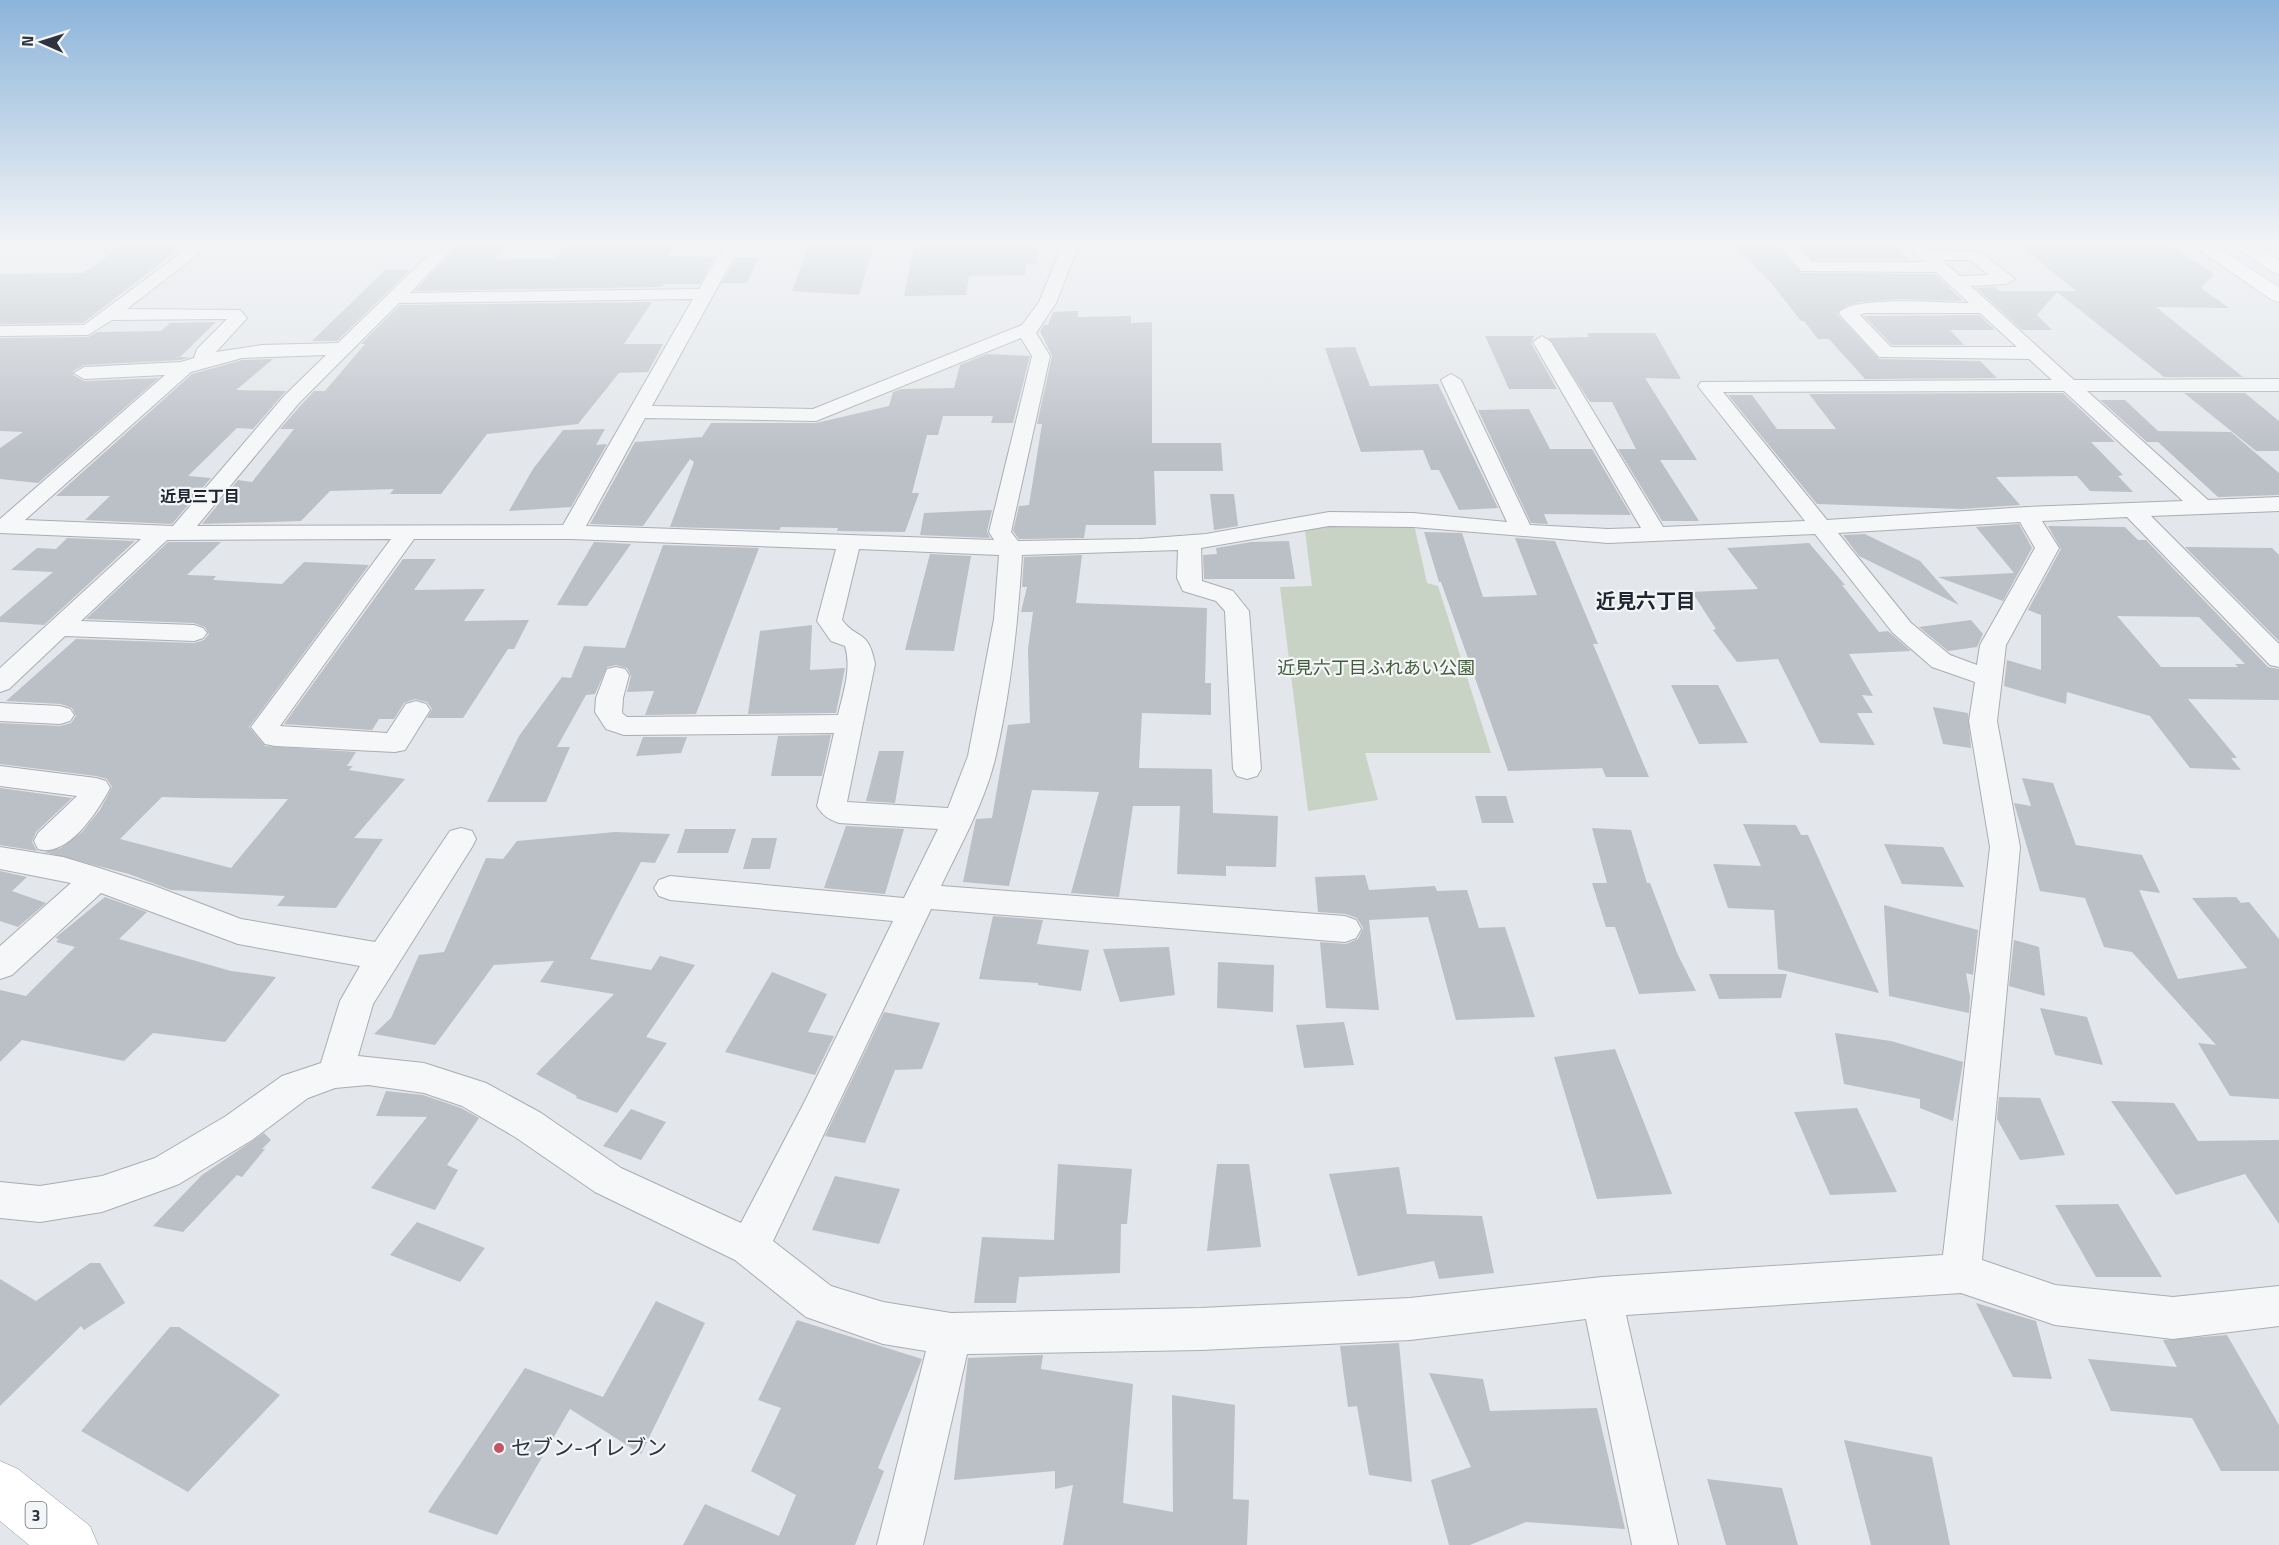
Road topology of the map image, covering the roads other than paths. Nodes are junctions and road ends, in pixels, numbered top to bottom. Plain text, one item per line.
1 (112, 313) edge
2 (379, 313) edge
3 (694, 313) edge
4 (1040, 313) edge
5 (1848, 313) edge
6 (1990, 313) edge
7 (109, 315) junction
8 (1030, 328) junction
9 (0, 331) edge
10 (1542, 342) dead end
11 (343, 349) junction
12 (1886, 353) junction
13 (2033, 353) junction
14 (193, 364) junction
15 (1903, 371) dead end
16 (84, 373) dead end
17 (1451, 380) dead end
18 (2067, 385) junction
19 (2279, 385) edge
20 (639, 412) junction
21 (2279, 504) edge
22 (2200, 506) junction
23 (2131, 508) junction
24 (2027, 514) junction
25 (3, 526) edge
26 (1820, 527) junction
27 (1522, 531) junction
28 (171, 532) junction
29 (408, 532) junction
30 (571, 532) junction
31 (1656, 534) junction
32 (1190, 542) junction
33 (849, 544) junction
34 (1011, 548) junction
35 (60, 628) junction
36 (194, 633) dead end
37 (2279, 659) edge
38 (616, 675) dead end
39 (1989, 678) junction
40 (0, 683) edge
41 (416, 710) dead end
42 (0, 712) edge
43 (60, 715) dead end
44 (847, 724) junction
45 (1247, 769) dead end
46 (0, 776) edge
47 (957, 819) junction
48 (461, 839) dead end
49 (49, 841) dead end
50 (0, 858) edge
51 (96, 879) junction
52 (670, 888) dead end
53 (915, 904) junction
54 (1345, 929) dead end
55 (382, 957) junction
56 (0, 966) edge
57 (335, 1073) junction
58 (0, 1200) edge
59 (749, 1247) junction
60 (1961, 1273) junction
61 (1602, 1297) junction
62 (2279, 1306) edge
63 (951, 1334) junction
64 (0, 1487) edge
65 (71, 1545) edge
66 (900, 1545) edge
67 (1655, 1545) edge

1 - 7 street
2 - 11 street
3 - 20 street
4 - 8 street
5 - 12 street
6 - 13 street
7 - 9 street
7 - 14 street
8 - 20 street
8 - 34 street
10 - 31 street
11 - 14 street
11 - 28 street
12 - 13 street
12 - 15 street
13 - 18 street
14 - 16 street
14 - 25 street
17 - 27 street
18 - 19 street
18 - 22 street
18 - 26 street
20 - 30 street
21 - 22 street
22 - 23 street
23 - 24 street
23 - 37 street
24 - 26 street
24 - 39 street
25 - 28 street
26 - 31 street
26 - 39 street
27 - 31 street
27 - 32 street
28 - 29 street
28 - 35 street
29 - 30 street
29 - 41 street
30 - 33 street
32 - 34 street
32 - 45 street
33 - 34 street
33 - 44 street
34 - 47 street
35 - 36 street
35 - 40 street
38 - 44 street
39 - 60 street
42 - 43 street
44 - 47 street
46 - 49 street
47 - 53 street
48 - 55 street
50 - 51 street
51 - 55 street
51 - 56 street
52 - 53 street
53 - 54 street
53 - 59 street
55 - 57 street
57 - 58 street
57 - 59 street
59 - 63 street
60 - 61 street
60 - 62 street
61 - 63 street
61 - 67 street
63 - 66 street
64 - 65 highway, 3

